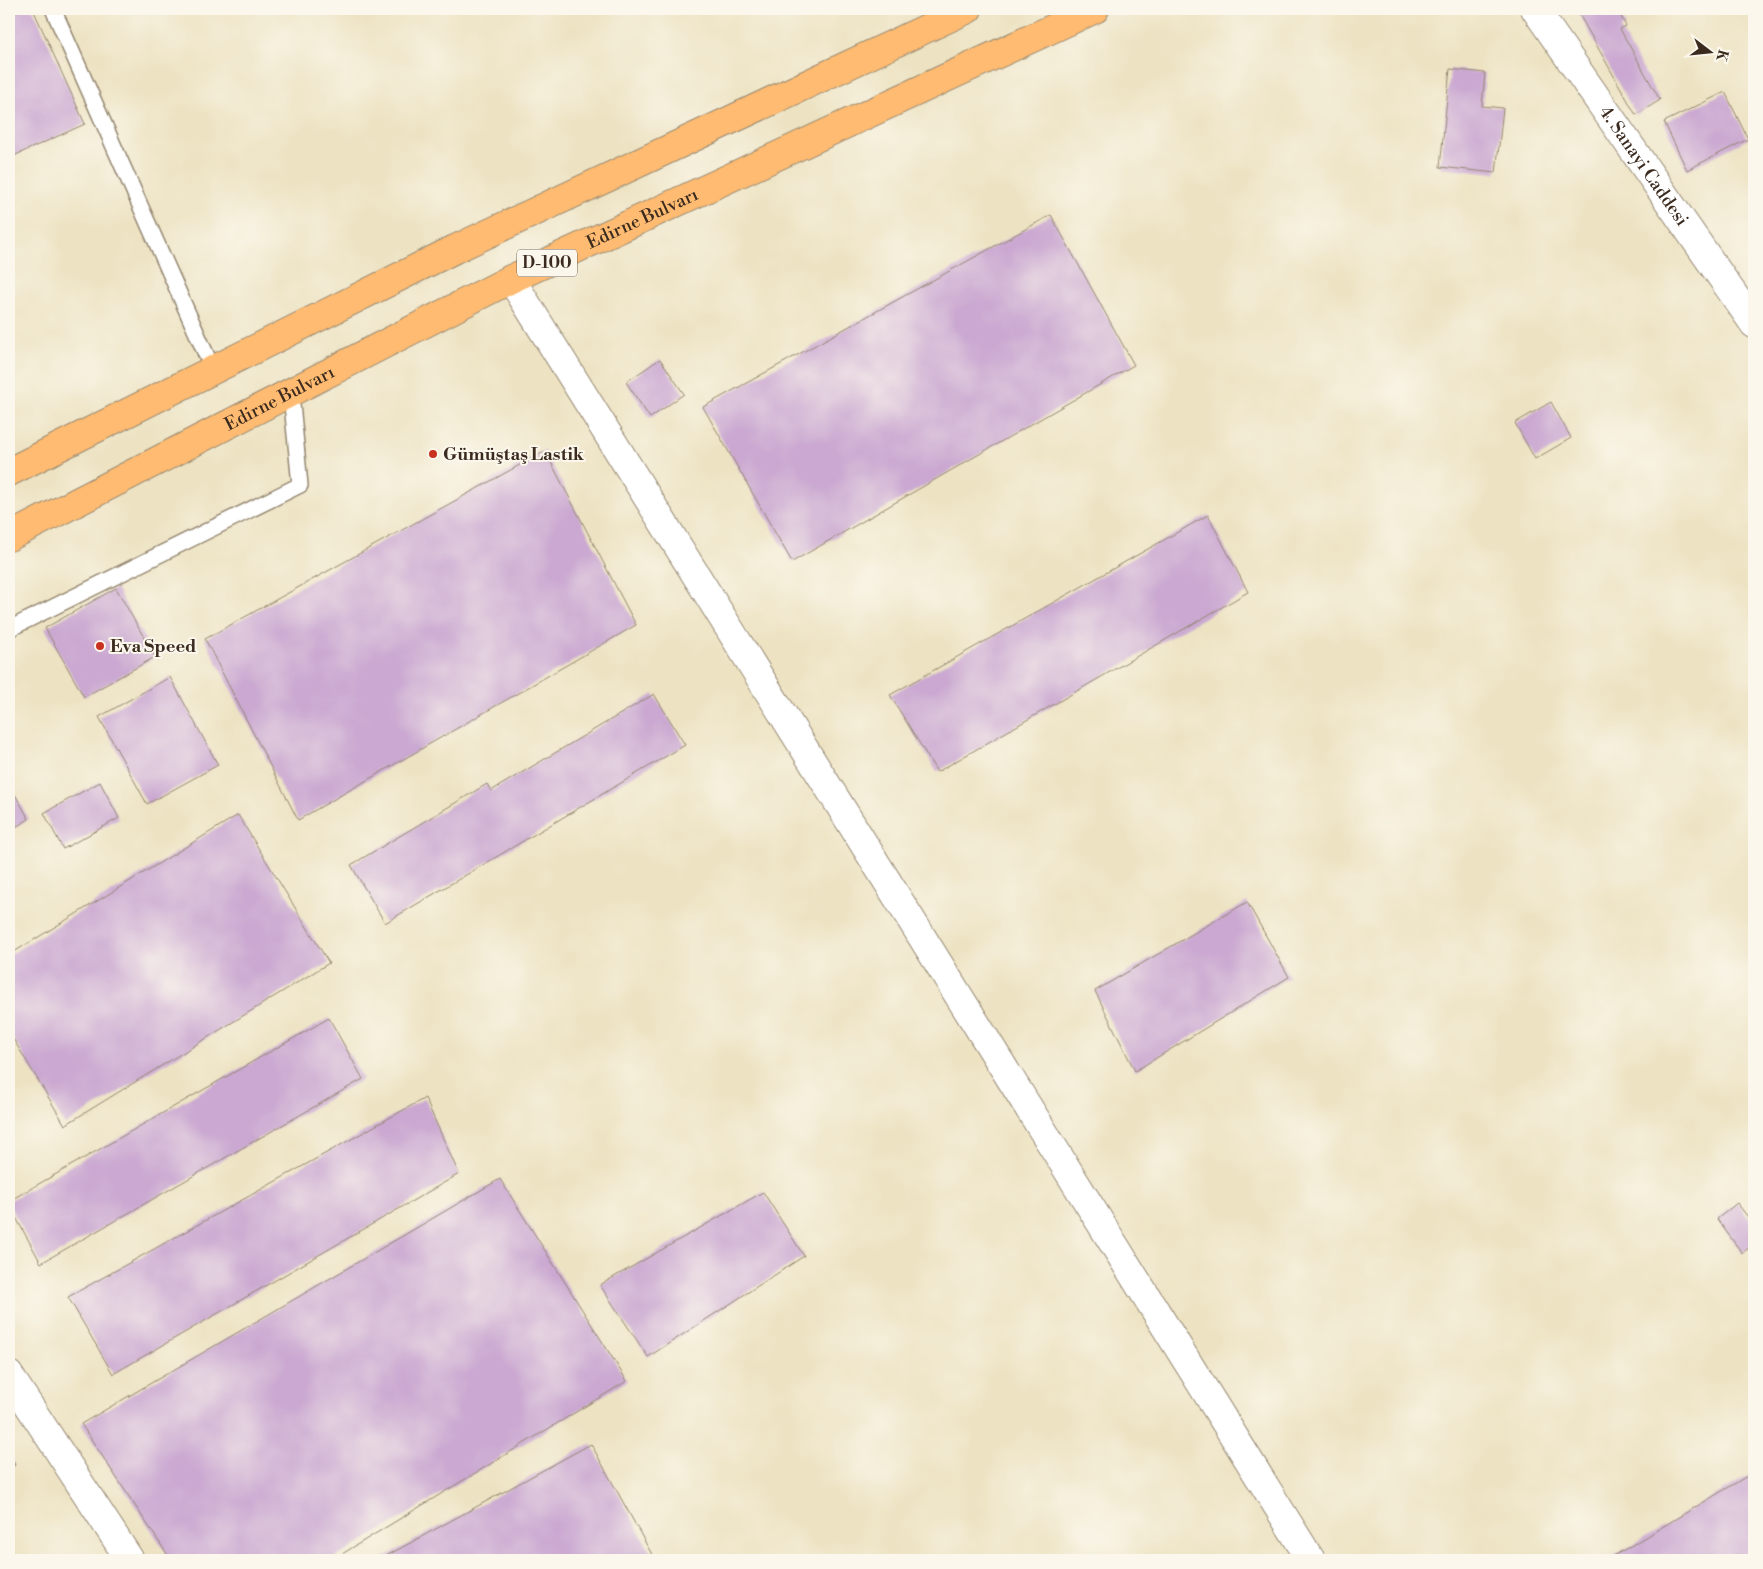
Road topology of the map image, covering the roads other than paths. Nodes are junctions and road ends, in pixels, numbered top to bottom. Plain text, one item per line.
1 (53, 9) edge
2 (968, 9) edge
3 (1095, 9) edge
4 (1535, 9) edge
5 (512, 280) junction
6 (1754, 324) edge
7 (213, 370) junction
8 (291, 394) junction
9 (9, 472) edge
10 (9, 537) edge
11 (9, 629) edge
12 (9, 1376) edge
13 (130, 1560) edge
14 (1311, 1560) edge

1 - 7 lane
2 - 7 highway
3 - 5 highway, Edirne Bulvarı / D-100
4 - 6 street, 4. Sanayi Caddesi
5 - 8 highway, Edirne Bulvarı / D-100
5 - 14 street
7 - 9 highway
8 - 10 highway, Edirne Bulvarı / D-100
8 - 11 lane
12 - 13 street

